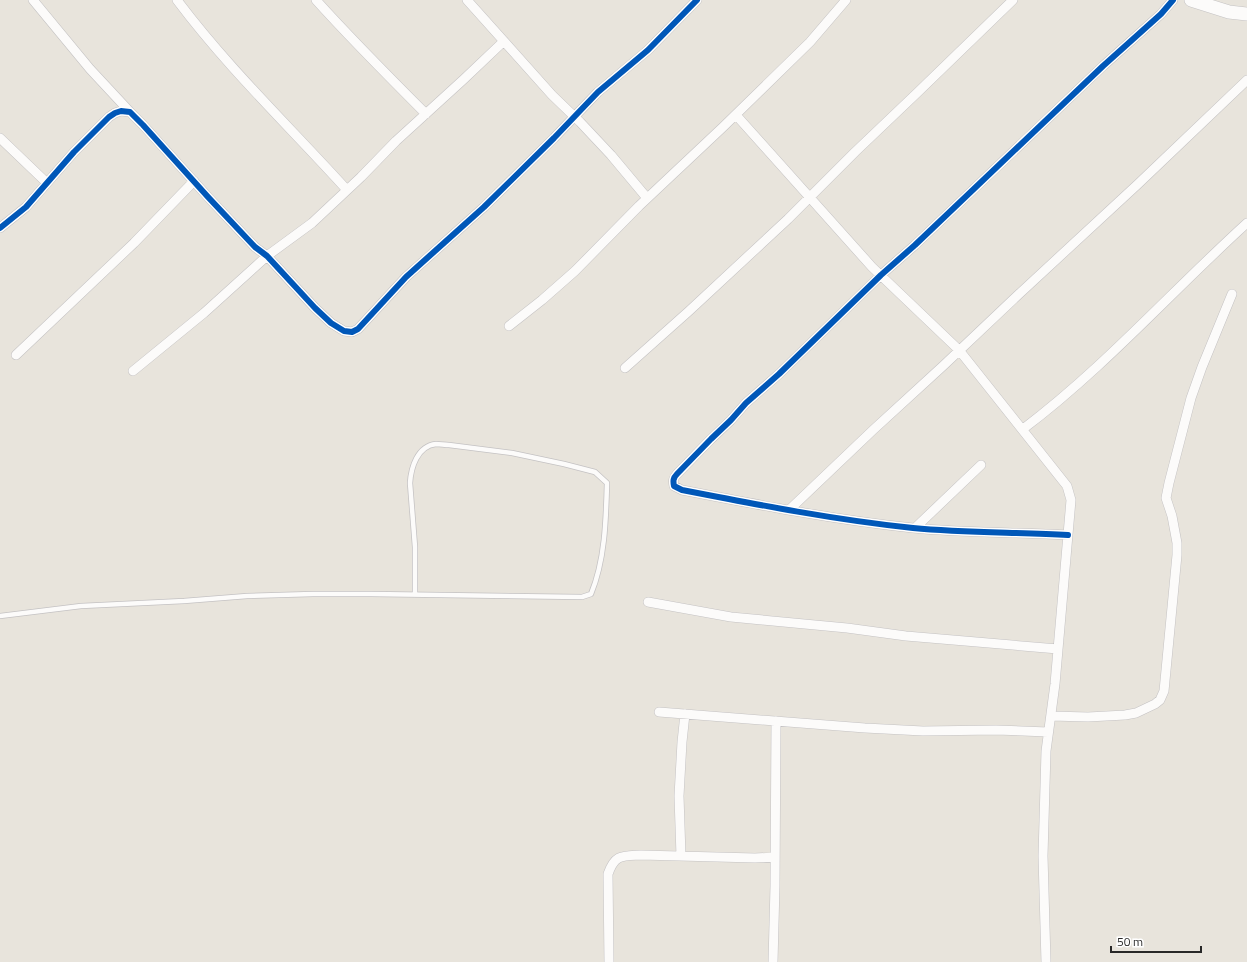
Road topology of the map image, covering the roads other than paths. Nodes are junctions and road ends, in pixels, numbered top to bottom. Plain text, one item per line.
1 (33, 0) edge
2 (177, 0) edge
3 (316, 0) edge
4 (467, 0) edge
5 (697, 0) edge
6 (846, 0) edge
7 (1013, 0) edge
8 (1174, 0) edge
9 (1191, 0) edge
10 (1247, 14) edge
11 (504, 41) junction
12 (1247, 80) edge
13 (130, 112) junction
14 (426, 114) junction
15 (736, 115) junction
16 (574, 116) junction
17 (0, 138) edge
18 (194, 181) junction
19 (47, 183) junction
20 (347, 190) junction
21 (810, 197) junction
22 (647, 198) junction
23 (1247, 223) edge
24 (0, 228) edge
25 (267, 256) junction
26 (881, 275) junction
27 (1232, 294) dead end
28 (509, 326) dead end
29 (959, 350) junction
30 (16, 355) dead end
31 (625, 368) dead end
32 (133, 371) dead end
33 (1023, 429) junction
34 (981, 465) dead end
35 (789, 510) junction
36 (915, 528) junction
37 (1068, 535) junction
38 (416, 595) junction
39 (648, 602) dead end
40 (0, 616) edge
41 (1058, 649) junction
42 (659, 712) dead end
43 (685, 714) junction
44 (1051, 716) junction
45 (776, 721) junction
46 (1048, 732) junction
47 (681, 856) junction
48 (775, 857) junction
49 (609, 962) edge
50 (773, 962) edge
51 (1046, 962) edge

1 - 13 street
2 - 20 street
3 - 14 street
4 - 11 street
5 - 16 street
6 - 15 street
7 - 21 street
8 - 26 street
9 - 10 street
11 - 14 street
11 - 16 street
12 - 29 street
13 - 18 street
13 - 19 street
14 - 20 street
15 - 21 street
15 - 22 street
16 - 22 street
16 - 25 street
17 - 19 street
18 - 25 street
18 - 30 street
19 - 24 street
20 - 25 street
21 - 26 street
21 - 31 street
22 - 28 street
23 - 33 street
25 - 32 street
26 - 29 street
26 - 35 street
27 - 44 street
29 - 33 street
29 - 35 street
33 - 37 street
34 - 36 street
35 - 36 street
36 - 37 street
37 - 41 street
38 - 38 lane
38 - 40 lane
39 - 41 street
41 - 44 street
42 - 43 street
43 - 45 street
43 - 47 street
44 - 46 street
45 - 46 street
45 - 48 street
46 - 51 street
47 - 48 street
47 - 49 street
48 - 50 street

